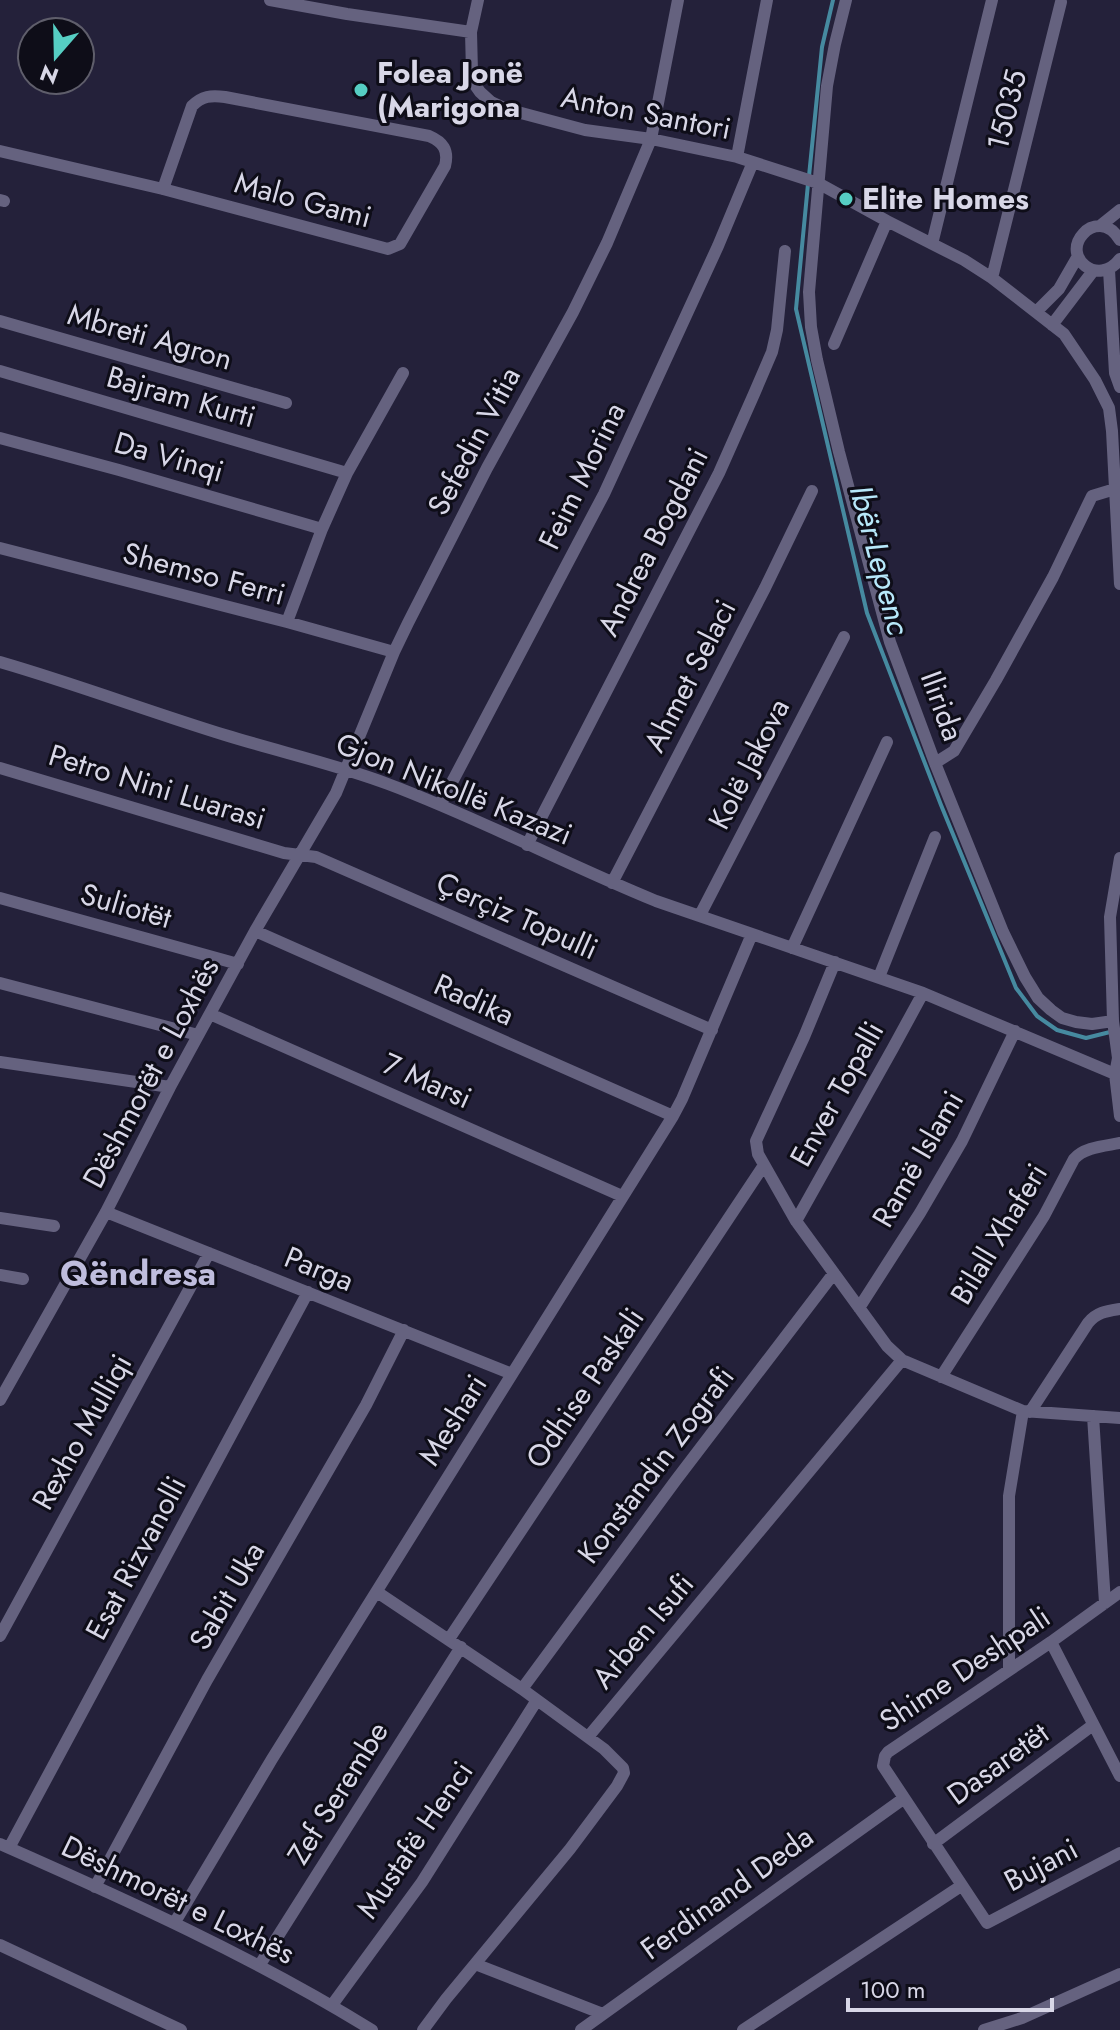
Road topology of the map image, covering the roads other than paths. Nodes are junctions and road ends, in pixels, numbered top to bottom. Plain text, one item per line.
1 (270, 0) edge
2 (478, 0) edge
3 (678, 0) edge
4 (767, 0) edge
5 (846, 0) edge
6 (992, 0) edge
7 (1061, 2) dead end
8 (471, 32) junction
9 (651, 139) junction
10 (0, 151) edge
11 (737, 157) junction
12 (753, 162) junction
13 (818, 183) junction
14 (163, 189) junction
15 (1120, 210) edge
16 (887, 221) junction
17 (1100, 226) junction
18 (1120, 240) edge
19 (932, 244) junction
20 (785, 251) dead end
21 (1078, 256) junction
22 (1120, 259) edge
23 (1109, 270) junction
24 (1093, 271) junction
25 (992, 278) junction
26 (1036, 312) junction
27 (0, 321) edge
28 (1052, 325) junction
29 (834, 344) dead end
30 (0, 371) edge
31 (403, 373) dead end
32 (1120, 387) edge
33 (286, 403) dead end
34 (0, 438) edge
35 (347, 473) junction
36 (1115, 489) junction
37 (812, 491) dead end
38 (322, 529) junction
39 (0, 548) edge
40 (1120, 584) edge
41 (287, 622) junction
42 (844, 637) dead end
43 (394, 652) junction
44 (0, 662) edge
45 (887, 742) dead end
46 (935, 763) junction
47 (0, 768) edge
48 (347, 770) junction
49 (440, 805) junction
50 (935, 837) dead end
51 (527, 845) junction
52 (300, 854) junction
53 (1120, 858) edge
54 (612, 883) junction
55 (0, 898) edge
56 (700, 915) junction
57 (255, 931) junction
58 (752, 934) junction
59 (792, 948) junction
60 (835, 962) junction
61 (238, 964) junction
62 (879, 977) junction
63 (0, 983) edge
64 (923, 993) junction
65 (210, 1014) junction
66 (1113, 1021) junction
67 (712, 1030) junction
68 (1015, 1031) junction
69 (198, 1035) junction
70 (0, 1062) edge
71 (1115, 1074) junction
72 (170, 1087) junction
73 (673, 1116) junction
74 (1120, 1116) edge
75 (1120, 1143) edge
76 (764, 1165) junction
77 (622, 1196) junction
78 (106, 1212) junction
79 (0, 1218) edge
80 (796, 1221) junction
81 (54, 1226) dead end
82 (209, 1253) junction
83 (834, 1273) junction
84 (0, 1275) edge
85 (23, 1279) dead end
86 (308, 1292) junction
87 (859, 1308) junction
88 (1120, 1309) edge
89 (404, 1330) junction
90 (902, 1360) junction
91 (512, 1374) junction
92 (941, 1377) junction
93 (0, 1400) edge
94 (1027, 1412) junction
95 (1093, 1416) junction
96 (1120, 1418) edge
97 (377, 1592) junction
98 (1120, 1592) edge
99 (1105, 1603) junction
100 (0, 1636) edge
101 (449, 1639) junction
102 (1051, 1642) junction
103 (461, 1647) junction
104 (1009, 1669) junction
105 (522, 1689) junction
106 (537, 1700) junction
107 (1093, 1725) junction
108 (588, 1737) junction
109 (1120, 1776) edge
110 (903, 1799) junction
111 (933, 1844) junction
112 (5, 1846) edge
113 (1120, 1853) edge
114 (961, 1886) junction
115 (95, 1887) junction
116 (175, 1922) junction
117 (987, 1923) joint
118 (0, 1945) edge
119 (475, 1964) junction
120 (259, 1966) junction
121 (1120, 1974) edge
122 (332, 2005) junction
123 (603, 2014) junction
124 (173, 2028) edge
125 (372, 2030) edge
126 (423, 2030) edge
127 (581, 2030) edge
128 (743, 2030) edge
129 (984, 2030) edge

1 - 8 street
2 - 8 street, Anton Santori
3 - 9 street, Sefedin Vitia
4 - 11 street
5 - 13 street, Ilirida
6 - 19 street
7 - 25 street, 15035
8 - 9 street, Anton Santori
9 - 11 street, Anton Santori
9 - 43 street, Sefedin Vitia
10 - 14 street, Malo Gami
11 - 12 street, Anton Santori
12 - 13 street, Anton Santori
12 - 49 street, Feim Morina
13 - 16 street, Anton Santori
13 - 46 street, Ilirida
14 - 14 street, Malo Gami
15 - 17 street
16 - 19 street, Anton Santori
16 - 29 street
17 - 18 street
17 - 21 street
19 - 25 street, Anton Santori
20 - 51 street, Andrea Bogdani
21 - 24 street
21 - 26 street
22 - 23 street
23 - 24 street
23 - 32 street
24 - 28 street
25 - 26 street, Anton Santori
26 - 28 street, Anton Santori
27 - 33 street, Mbreti Agron
28 - 36 street, Anton Santori
30 - 35 street, Bajram Kurti
31 - 35 street
34 - 38 street, Da Vinqi
35 - 38 street
36 - 40 street, Anton Santori
36 - 46 street
37 - 54 street, Ahmet Selaci
38 - 41 street
39 - 41 street, Shemso Ferri
41 - 43 street, Shemso Ferri
42 - 56 street, Kolë Jakova
43 - 48 street, Sefedin Vitia
44 - 48 street, Gjon Nikollë Kazazi
45 - 59 street
46 - 66 street, Ilirida
47 - 52 street, Petro Nini Luarasi
48 - 49 street, Gjon Nikollë Kazazi
48 - 52 street, Dëshmorët e Loxhës
49 - 51 street, Gjon Nikollë Kazazi
50 - 62 street
51 - 54 street, Gjon Nikollë Kazazi
52 - 57 street, Dëshmorët e Loxhës
52 - 67 street, Çerçiz Topulli
53 - 66 street
54 - 56 street, Gjon Nikollë Kazazi
55 - 61 street, Suliotët
56 - 58 street, Gjon Nikollë Kazazi
57 - 61 street, Dëshmorët e Loxhës
57 - 73 street, Radika
58 - 59 street, Gjon Nikollë Kazazi
58 - 67 street, Meshari
59 - 60 street, Gjon Nikollë Kazazi
60 - 62 street, Gjon Nikollë Kazazi
60 - 76 street
61 - 65 street, Dëshmorët e Loxhës
62 - 64 street, Gjon Nikollë Kazazi
63 - 69 street
64 - 68 street, Gjon Nikollë Kazazi
64 - 80 street, Enver Topalli
65 - 69 street, Dëshmorët e Loxhës
65 - 77 street, 7 Marsi
66 - 71 street
67 - 73 street, Meshari
68 - 71 street, Gjon Nikollë Kazazi
68 - 87 street, Ramë Islami
69 - 72 street, Dëshmorët e Loxhës
70 - 72 street
71 - 74 street
72 - 78 street, Dëshmorët e Loxhës
73 - 77 street, Meshari
75 - 92 street, Bilall Xhaferi
76 - 80 street
76 - 101 street, Odhise Paskali
77 - 91 street, Meshari
78 - 82 street, Parga
78 - 93 street, Dëshmorët e Loxhës
79 - 81 street
80 - 83 street
82 - 86 street, Parga
82 - 100 street, Rexho Mulliqi
83 - 87 street
83 - 105 street, Konstandin Zografi
84 - 85 street
86 - 89 street, Parga
86 - 112 street, Esat Rizvanolli
87 - 90 street
88 - 94 street
89 - 91 street, Parga
89 - 115 street, Sabit Uka
90 - 92 street
90 - 108 street, Arben Isufi
91 - 97 street, Meshari
92 - 94 street
94 - 95 street
94 - 104 street
95 - 96 street
95 - 99 street
97 - 101 street
97 - 116 street, Meshari
98 - 99 street, Shime Deshpali
99 - 102 street, Shime Deshpali
101 - 103 street
102 - 104 street, Shime Deshpali
102 - 107 street
103 - 105 street
103 - 120 street, Zef Serembe
104 - 110 street, Shime Deshpali
105 - 106 street
106 - 108 street
106 - 122 street, Mustafë Henci
107 - 109 street
107 - 111 street, Dasaretët
108 - 119 street
110 - 111 street, Shime Deshpali
110 - 123 street, Ferdinand Deda
111 - 114 street, Shime Deshpali
112 - 115 street, Dëshmorët e Loxhës
113 - 117 street, Bujani
114 - 117 street, Shime Deshpali
114 - 128 street
115 - 116 street, Dëshmorët e Loxhës
116 - 120 street, Dëshmorët e Loxhës
118 - 124 street
119 - 123 street
119 - 126 street
120 - 122 street, Dëshmorët e Loxhës
121 - 129 street
122 - 125 street, Dëshmorët e Loxhës
123 - 127 street, Ferdinand Deda

